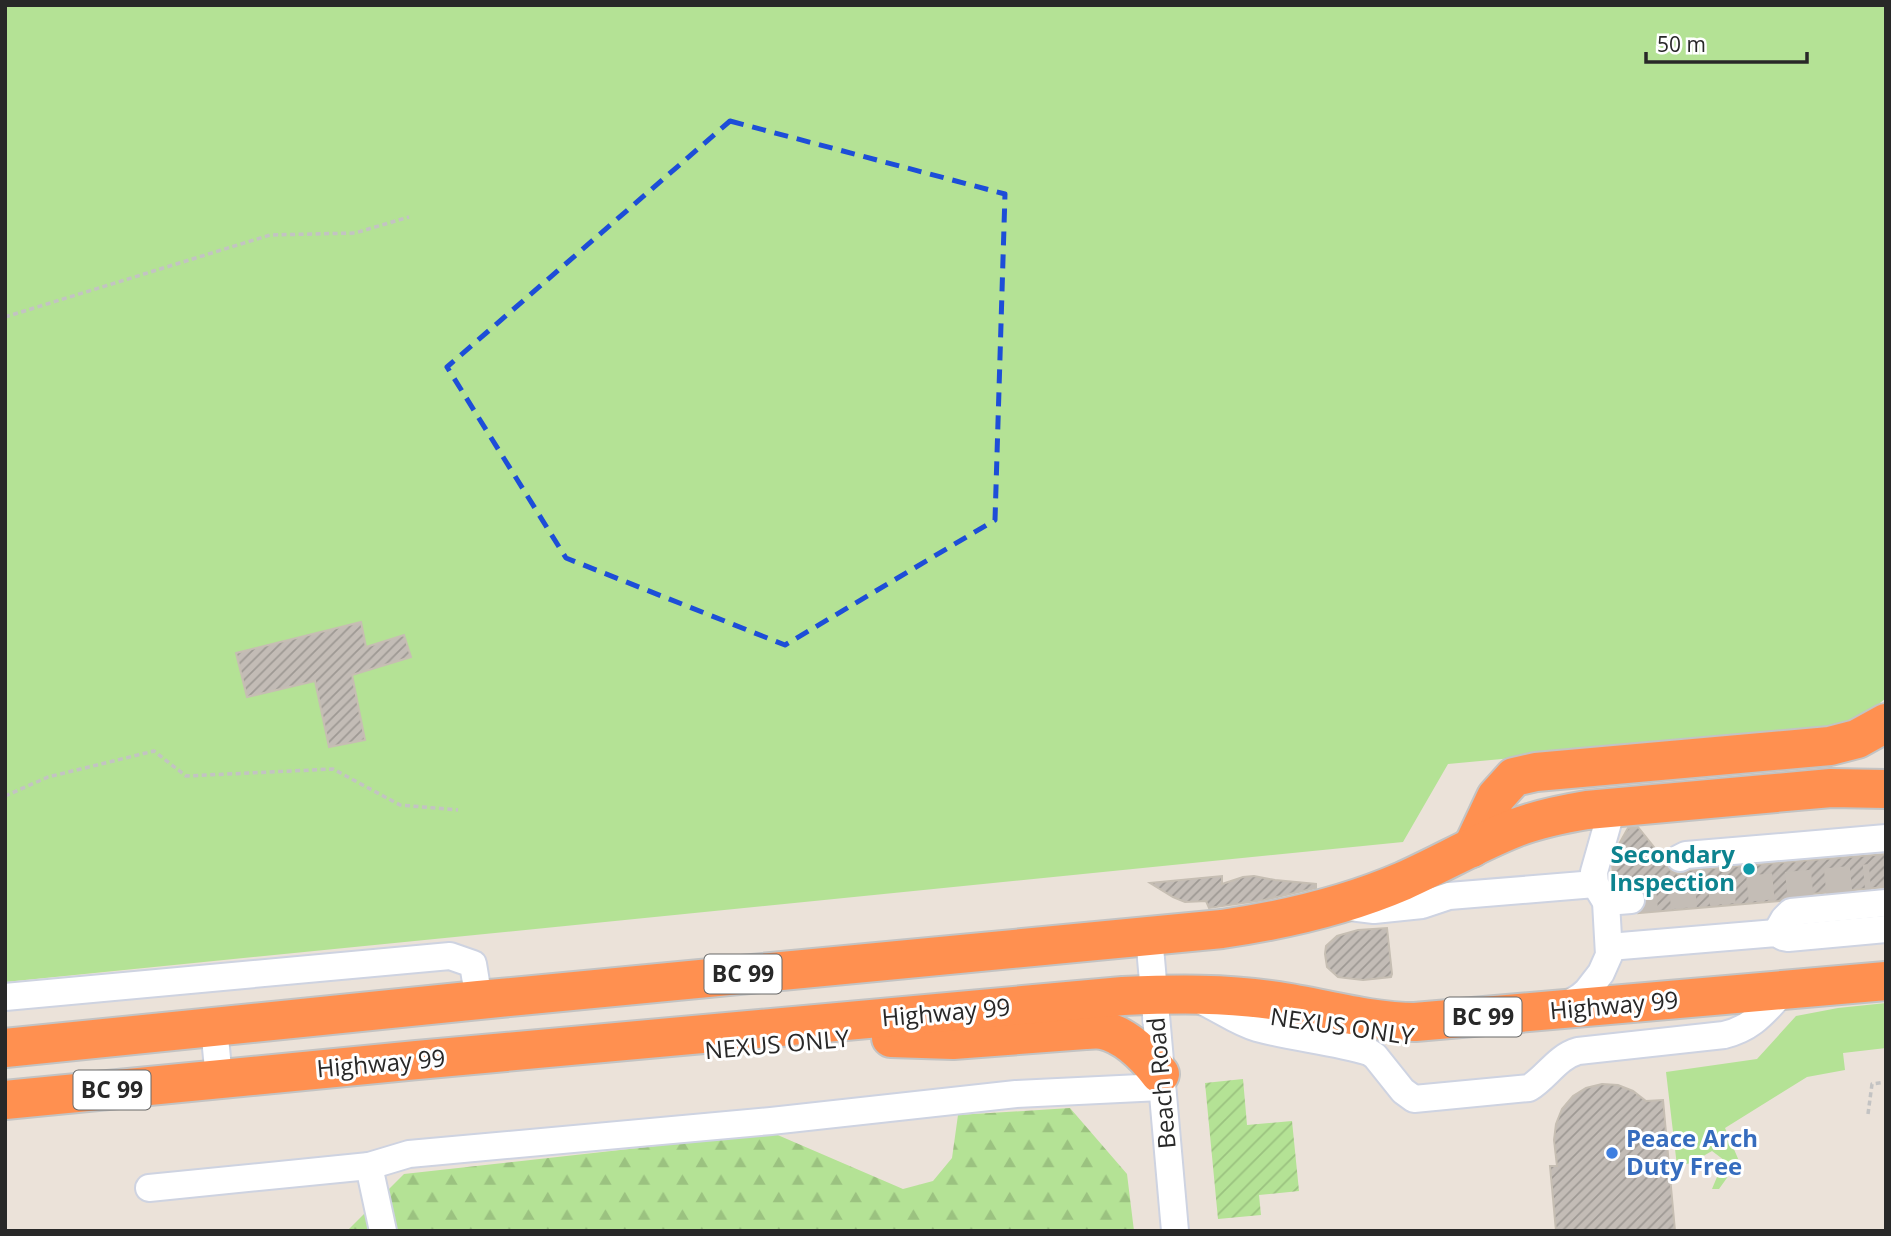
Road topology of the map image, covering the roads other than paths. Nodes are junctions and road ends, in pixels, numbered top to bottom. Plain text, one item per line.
1 (1886, 723) edge
2 (1886, 789) edge
3 (1623, 807) junction
4 (1886, 838) edge
5 (1472, 848) junction
6 (1680, 858) dead end
7 (1610, 895) junction
8 (1886, 903) edge
9 (1334, 905) junction
10 (1886, 929) edge
11 (1776, 933) junction
12 (1149, 936) junction
13 (1609, 947) junction
14 (1886, 981) edge
15 (5, 997) edge
16 (1886, 997) edge
17 (479, 1000) junction
18 (1165, 1000) junction
19 (1791, 1001) junction
20 (1222, 1011) junction
21 (1552, 1012) junction
22 (214, 1027) junction
23 (728, 1032) junction
24 (862, 1037) junction
25 (5, 1048) edge
26 (219, 1079) junction
27 (1161, 1080) junction
28 (1502, 1095) dead end
29 (5, 1100) edge
30 (5, 1119) edge
31 (369, 1166) junction
32 (149, 1188) dead end
33 (383, 1231) edge
34 (1175, 1231) edge

1 - 5 highway
2 - 3 highway, BC 99
3 - 5 highway, BC 99
3 - 7 street
4 - 6 street
5 - 9 highway, BC 99
7 - 9 street
7 - 13 street
8 - 11 street
9 - 12 highway, BC 99
10 - 11 street
11 - 13 street
12 - 17 highway, BC 99
12 - 18 street, Beach Road
13 - 21 street
14 - 19 highway, Highway 99 / BC 99
15 - 17 street
16 - 19 highway, BC 99
17 - 22 highway, BC 99
18 - 20 street
18 - 21 highway, Highway 99 / BC 99
18 - 23 highway, Highway 99 / BC 99
18 - 24 street, NEXUS ONLY
18 - 27 street, Beach Road
19 - 20 street, NEXUS ONLY
19 - 20 street
19 - 21 highway, Highway 99 / BC 99
19 - 28 street
22 - 25 highway, BC 99
22 - 26 street
23 - 24 highway
23 - 26 highway, Highway 99 / BC 99
24 - 27 highway
24 - 30 street, NEXUS ONLY
26 - 29 highway, Highway 99 / BC 99
27 - 31 street
27 - 34 street, Beach Road
31 - 32 street
31 - 33 street

